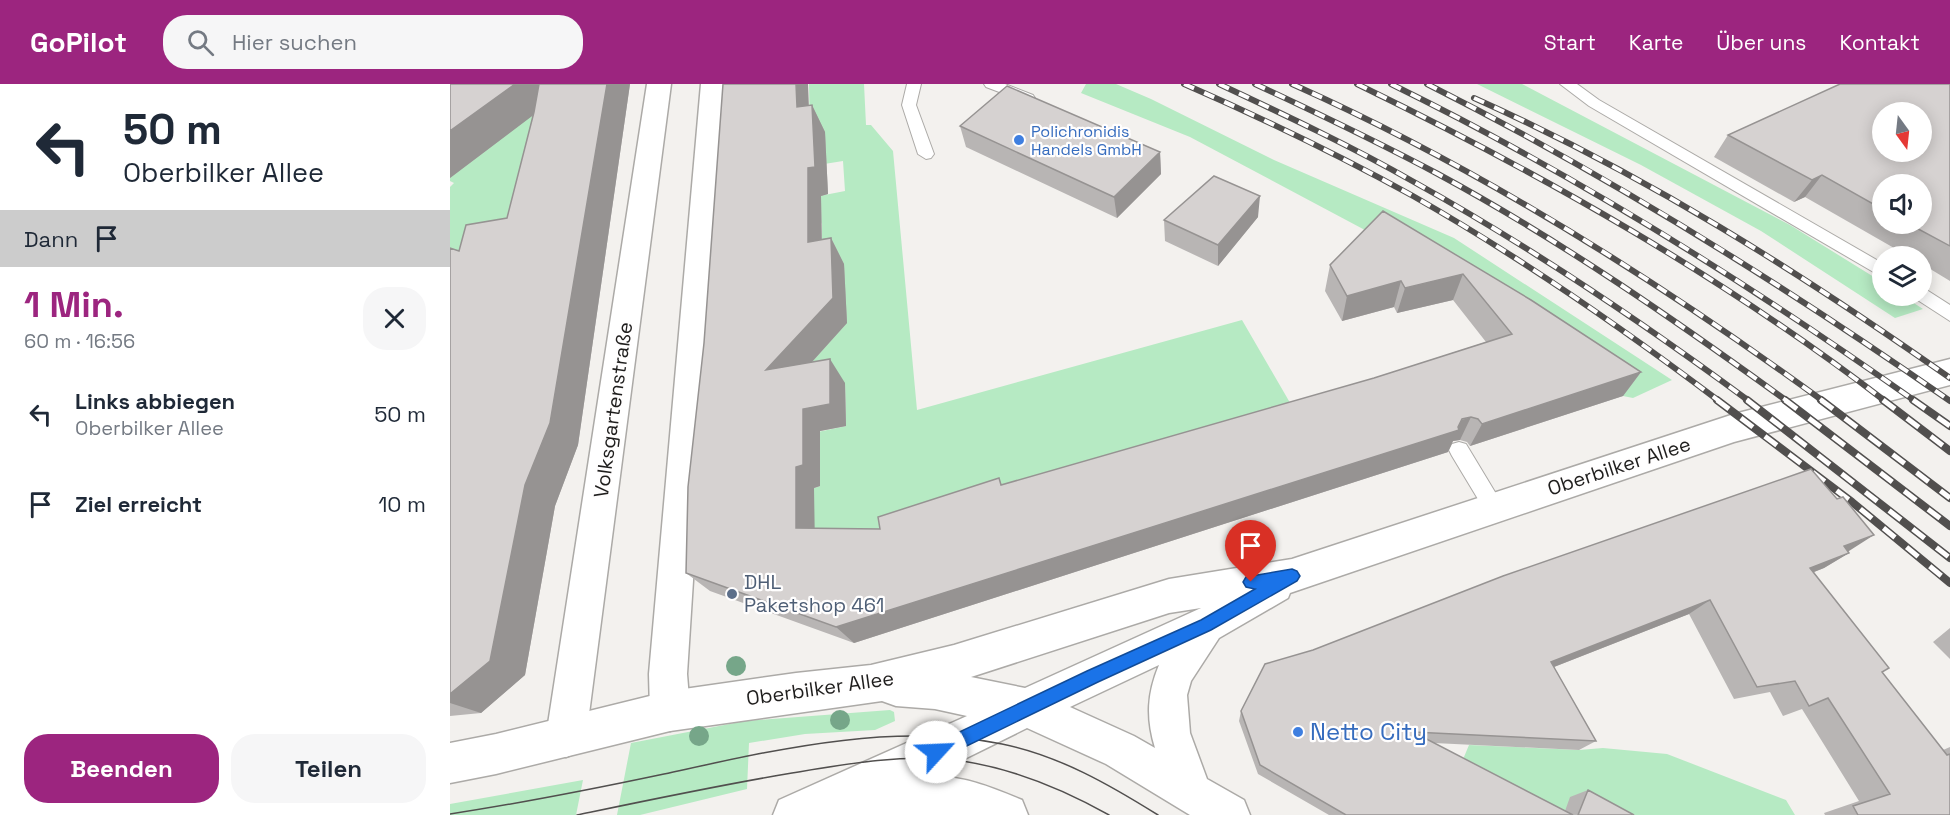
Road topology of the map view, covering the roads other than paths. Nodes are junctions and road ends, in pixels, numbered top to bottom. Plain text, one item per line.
1 (659, 84) edge
2 (713, 84) edge
3 (914, 84) edge
4 (991, 84) edge
5 (1567, 84) edge
6 (1045, 104) edge
7 (926, 154) dead end
8 (1872, 265) edge
9 (1932, 301) edge
10 (1950, 314) edge
11 (1950, 372) edge
12 (1459, 450) edge
13 (1494, 508) junction
14 (1292, 576) junction
15 (1206, 625) junction
16 (871, 684) junction
17 (1028, 708) junction
18 (670, 711) junction
19 (566, 736) junction
20 (450, 763) edge
21 (1193, 795) junction
22 (794, 815) edge
23 (822, 815) edge
24 (1007, 815) edge
25 (1229, 815) edge

1 - 19 main road, Volksgartenstraße
2 - 18 main road
3 - 7 lane
4 - 6 lane
5 - 8 lane
9 - 10 lane
11 - 13 main road, Oberbilker Allee
12 - 13 lane
13 - 14 main road, Oberbilker Allee
14 - 15 main road, Oberbilker Allee
14 - 16 main road, Oberbilker Allee
15 - 17 main road, Oberbilker Allee
15 - 21 main road
16 - 17 main road
16 - 18 main road, Oberbilker Allee
17 - 21 main road
17 - 22 main road, Oberbilker Allee
18 - 19 main road, Oberbilker Allee
19 - 20 main road, Oberbilker Allee
21 - 25 main road
23 - 24 main road

